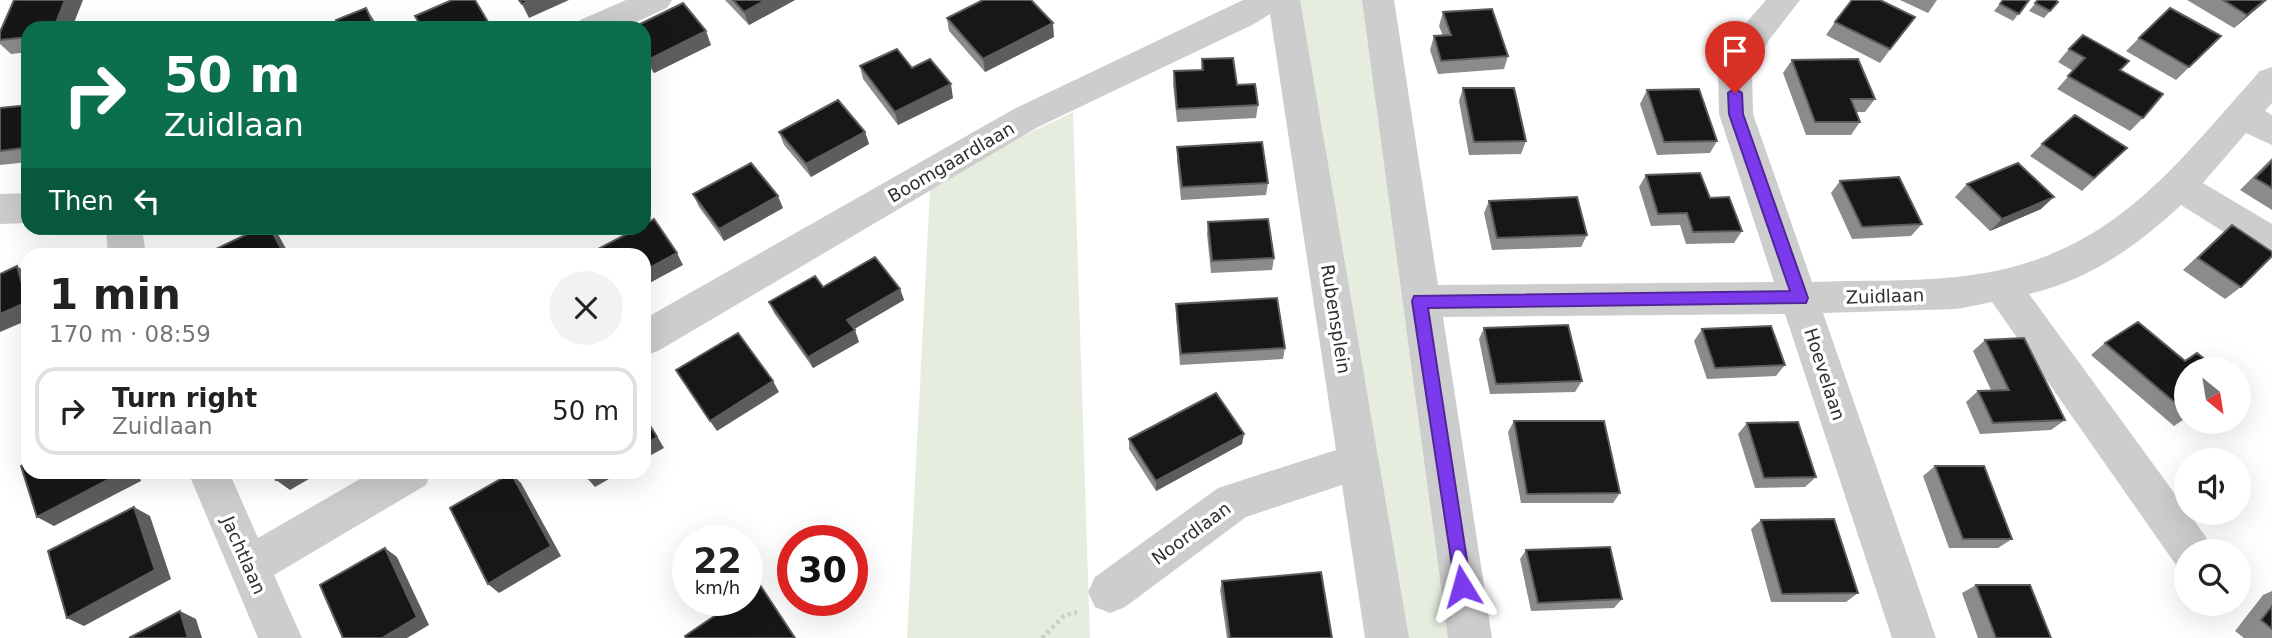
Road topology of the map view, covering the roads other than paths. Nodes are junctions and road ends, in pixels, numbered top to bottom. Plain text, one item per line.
1 (656, 0) edge
2 (1267, 0) edge
3 (1284, 0) edge
4 (1378, 0) edge
5 (1784, 0) edge
6 (608, 21) edge
7 (2272, 80) edge
8 (2257, 123) edge
9 (2179, 186) junction
10 (21, 208) edge
11 (0, 209) edge
12 (2272, 243) edge
13 (2001, 284) junction
14 (1800, 298) junction
15 (1420, 301) junction
16 (651, 335) edge
17 (1359, 461) junction
18 (211, 479) edge
19 (399, 479) edge
20 (2182, 539) edge
21 (249, 566) junction
22 (1110, 592) dead end
23 (280, 638) edge
24 (1387, 638) edge
25 (1470, 638) edge
26 (1914, 638) edge

1 - 6 street
2 - 16 street, Boomgaardlaan
3 - 17 street, Rubensplein
4 - 15 street
5 - 14 street, Hoevelaan
7 - 8 street, Zuidlaan
8 - 9 street, Zuidlaan
9 - 12 street
9 - 13 street, Zuidlaan
10 - 11 street
13 - 14 street, Zuidlaan
13 - 20 street
14 - 15 street, Zuidlaan
14 - 26 street, Hoevelaan
15 - 25 street
17 - 22 street, Noordlaan
17 - 24 street, Rubensplein
18 - 21 street, Jachtlaan
19 - 21 street
21 - 23 street, Jachtlaan

